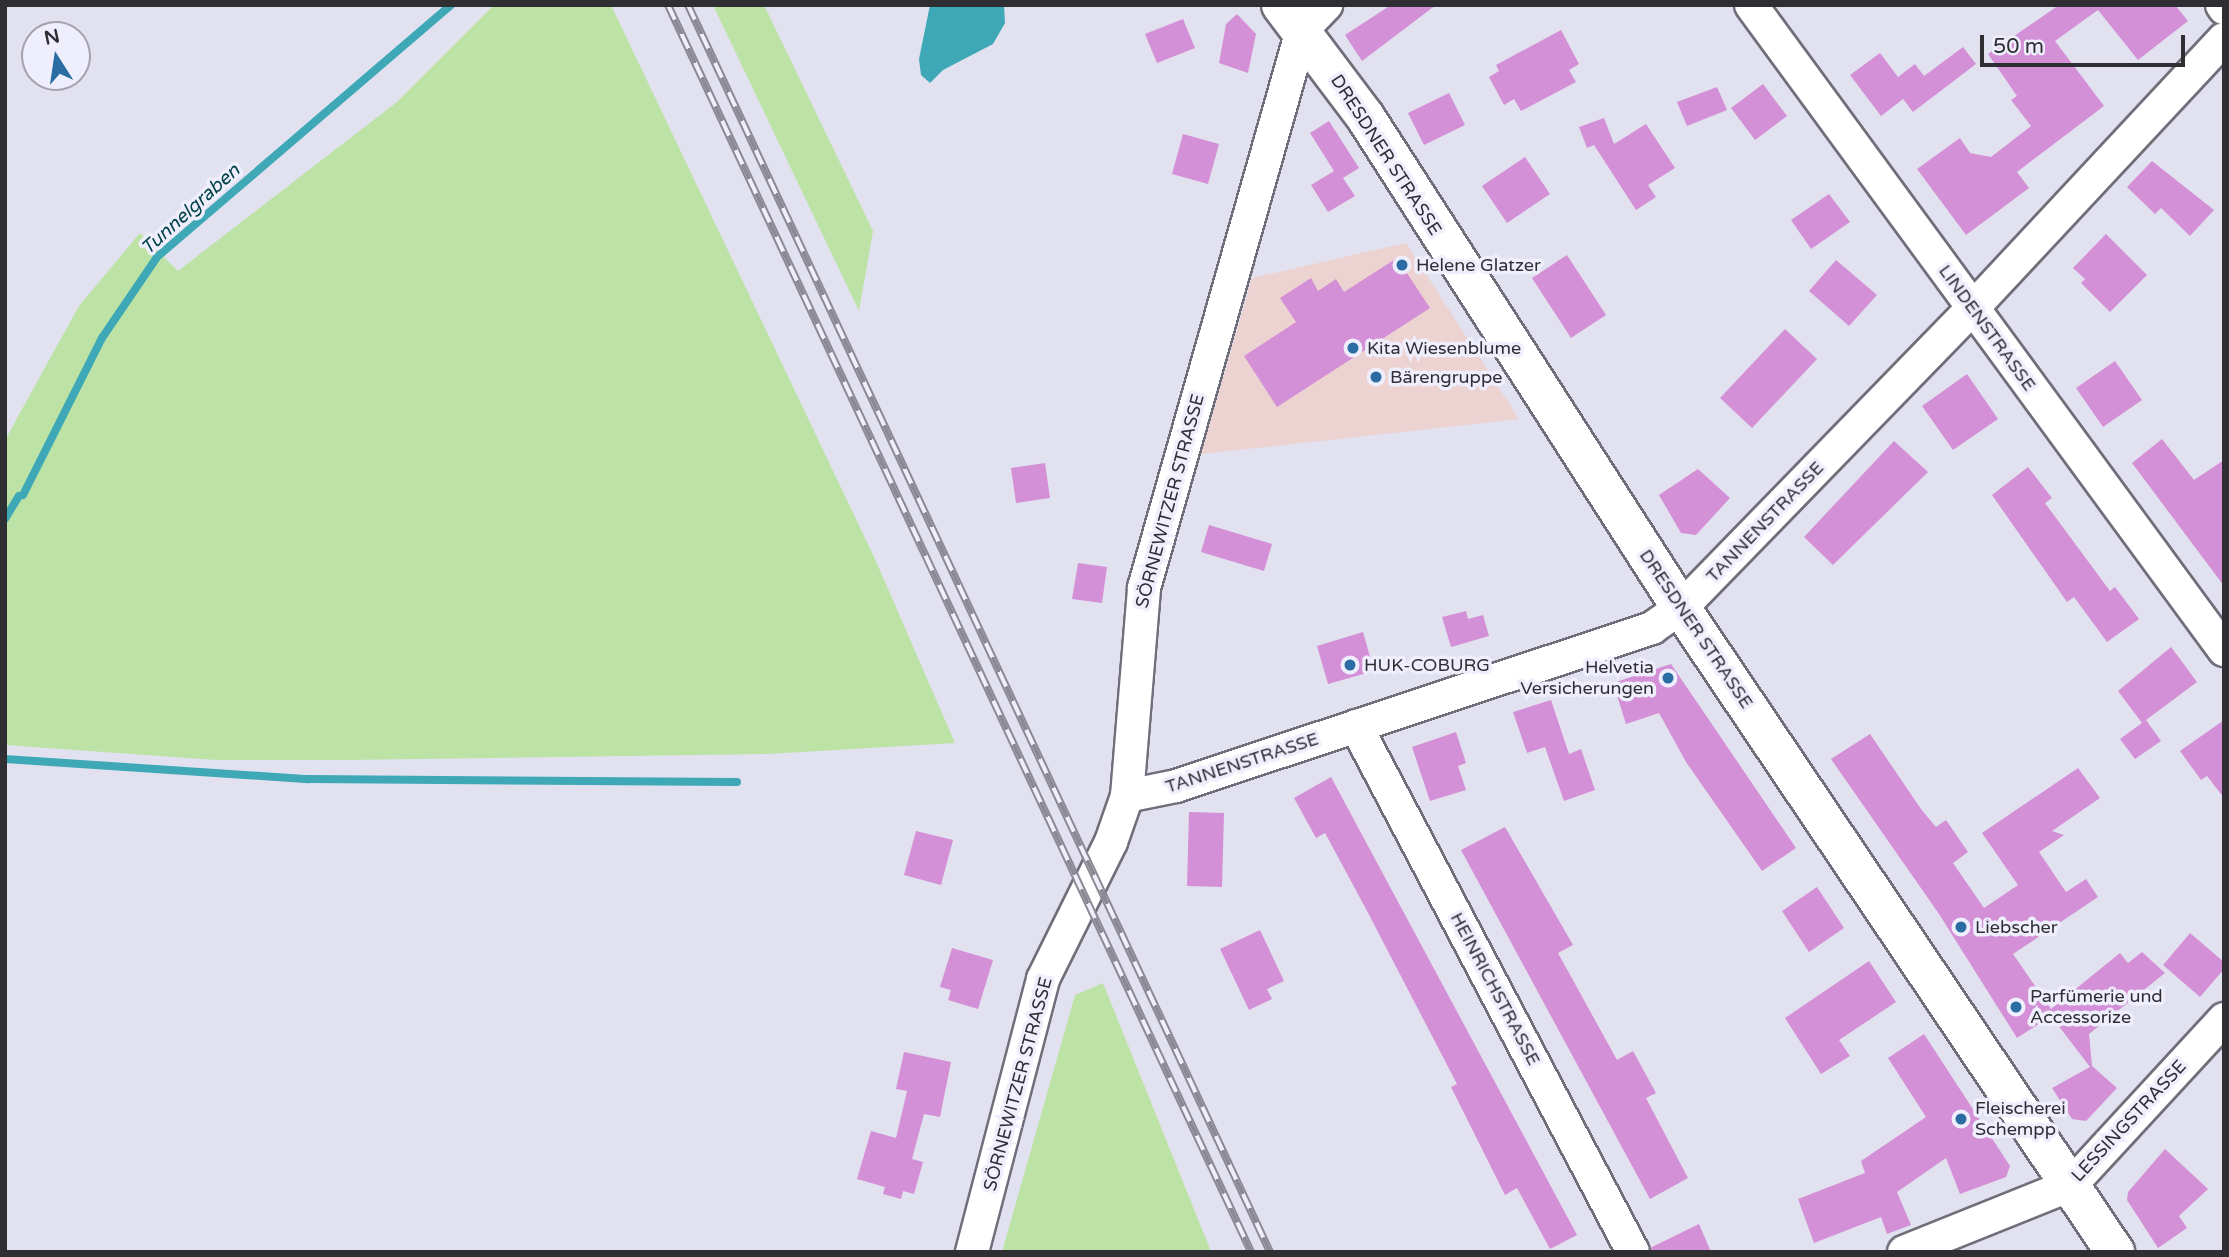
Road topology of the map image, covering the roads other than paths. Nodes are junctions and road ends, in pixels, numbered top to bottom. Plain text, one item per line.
1 (1751, 5) edge
2 (1303, 14) edge
3 (2224, 38) edge
4 (1972, 309) junction
5 (1681, 608) junction
6 (2224, 650) edge
7 (1356, 726) junction
8 (1127, 796) junction
9 (2224, 1018) edge
10 (2071, 1185) junction
11 (972, 1252) edge
12 (1633, 1252) edge
13 (1904, 1252) edge
14 (2115, 1252) edge

1 - 4 street, LINDENSTRASSE
2 - 5 main road, DRESDNER STRASSE
2 - 8 street, SÖRNEWITZER STRASSE
3 - 4 street, TANNENSTRASSE
4 - 5 street, TANNENSTRASSE
4 - 6 street, LINDENSTRASSE
5 - 7 street, TANNENSTRASSE
5 - 10 main road, DRESDNER STRASSE
7 - 8 street, TANNENSTRASSE
7 - 12 street, HEINRICHSTRASSE
8 - 11 street, SÖRNEWITZER STRASSE
9 - 10 street, LESSINGSTRASSE
10 - 13 street, LESSINGSTRASSE
10 - 14 main road, DRESDNER STRASSE

